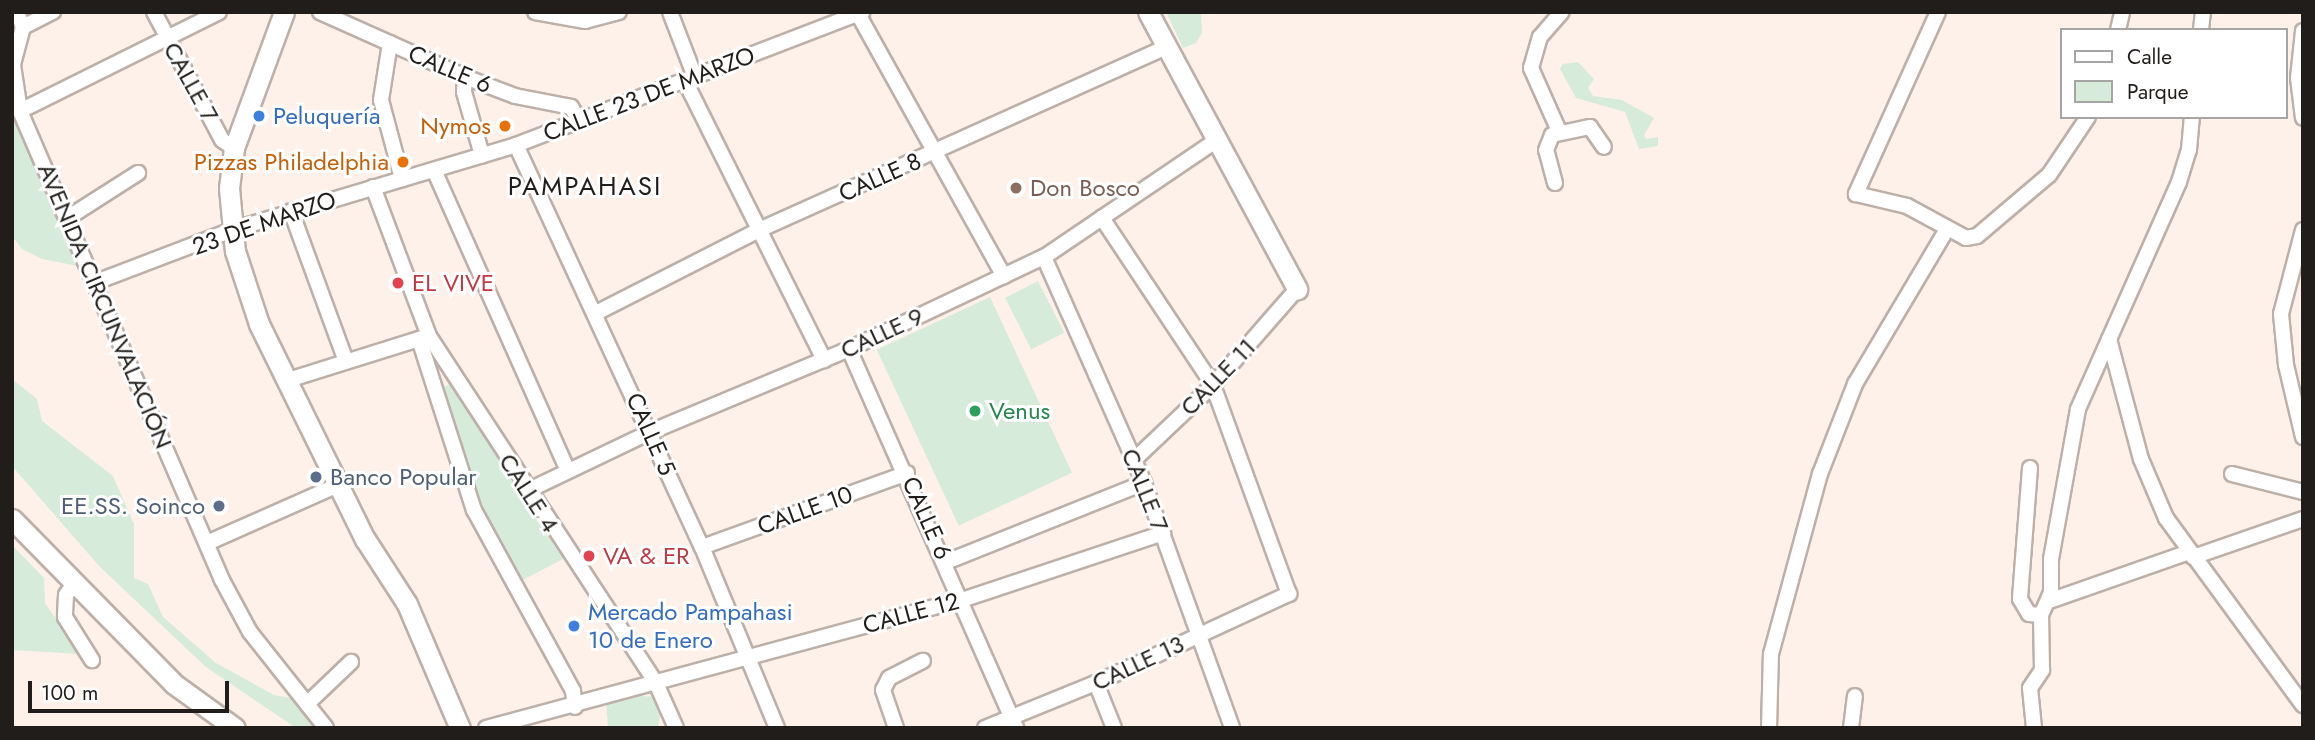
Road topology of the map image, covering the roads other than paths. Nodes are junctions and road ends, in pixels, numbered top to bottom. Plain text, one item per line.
1 (16, 12) edge
2 (53, 12) edge
3 (154, 12) edge
4 (219, 12) edge
5 (284, 12) edge
6 (320, 12) edge
7 (535, 12) edge
8 (619, 12) edge
9 (670, 12) edge
10 (1148, 12) edge
11 (1563, 12) edge
12 (1938, 12) edge
13 (860, 13) edge
14 (583, 17) edge
15 (23, 27) junction
16 (2303, 31) edge
17 (166, 39) junction
18 (390, 43) junction
19 (1166, 47) junction
20 (465, 77) junction
21 (690, 79) junction
22 (20, 111) junction
23 (2303, 118) edge
24 (2087, 119) edge
25 (2193, 119) edge
26 (579, 120) junction
27 (1559, 131) junction
28 (1218, 139) junction
29 (516, 145) junction
30 (1604, 147) dead end
31 (234, 148) junction
32 (935, 152) junction
33 (482, 155) junction
34 (434, 170) junction
35 (138, 173) dead end
36 (402, 178) junction
37 (1555, 183) dead end
38 (373, 187) junction
39 (291, 211) junction
40 (69, 217) junction
41 (1102, 218) junction
42 (235, 229) junction
43 (1947, 229) junction
44 (759, 230) junction
45 (2303, 230) edge
46 (1044, 257) junction
47 (1004, 276) junction
48 (96, 282) junction
49 (1297, 289) joint
50 (596, 313) junction
51 (424, 338) junction
52 (2109, 339) junction
53 (849, 349) junction
54 (824, 360) junction
55 (346, 361) junction
56 (288, 380) junction
57 (1213, 385) junction
58 (650, 432) junction
59 (2303, 437) edge
60 (1134, 460) junction
61 (2030, 468) dead end
62 (567, 469) junction
63 (907, 473) junction
64 (2232, 474) dead end
65 (1144, 483) junction
66 (338, 485) junction
67 (527, 491) junction
68 (2303, 492) edge
69 (12, 519) edge
70 (2303, 519) edge
71 (1163, 533) junction
72 (207, 543) junction
73 (702, 547) junction
74 (2191, 555) junction
75 (946, 562) junction
76 (73, 585) junction
77 (962, 600) junction
78 (2049, 601) junction
79 (2041, 615) junction
80 (1198, 635) junction
81 (747, 657) junction
82 (92, 660) dead end
83 (923, 661) dead end
84 (351, 662) dead end
85 (656, 683) junction
86 (1096, 683) junction
87 (1854, 696) dead end
88 (307, 704) junction
89 (2303, 705) edge
90 (575, 707) junction
91 (1014, 722) edge
92 (235, 728) edge
93 (326, 728) edge
94 (460, 728) edge
95 (486, 728) edge
96 (676, 728) edge
97 (777, 728) edge
98 (896, 728) edge
99 (985, 728) edge
100 (1114, 728) edge
101 (1232, 728) edge
102 (1769, 728) edge
103 (1851, 728) edge
104 (2034, 728) edge

1 - 15 street
2 - 15 street
3 - 17 street, CALLE 7
4 - 17 street
5 - 31 main road
6 - 18 street, CALLE 6
7 - 14 street
8 - 14 street
9 - 21 street
10 - 19 main road
11 - 27 street
12 - 43 street
13 - 21 street, CALLE 23 DE MARZO
13 - 32 street
15 - 22 street, AVENIDA CIRCUNVALACIÓN
16 - 23 street
17 - 22 street
17 - 31 street, CALLE 7
18 - 20 street, CALLE 6
18 - 36 street
19 - 28 main road
19 - 32 street, CALLE 8
20 - 26 street, CALLE 6
20 - 33 street
21 - 26 street, CALLE 23 DE MARZO
21 - 44 street
22 - 40 street, AVENIDA CIRCUNVALACIÓN
24 - 43 street
25 - 52 street
26 - 29 street, CALLE 23 DE MARZO
27 - 30 street
27 - 37 street
28 - 41 street, CALLE 9
28 - 49 main road
29 - 33 street, CALLE 23 DE MARZO
29 - 50 street, CALLE 5
31 - 42 main road
32 - 44 street, CALLE 8
32 - 47 street
33 - 34 street, CALLE 23 DE MARZO
34 - 36 street, 23 DE MARZO
34 - 62 street
35 - 40 street
36 - 38 street, 23 DE MARZO
38 - 39 street, 23 DE MARZO
38 - 51 street, CALLE 4
39 - 42 street, 23 DE MARZO
39 - 55 street
40 - 48 street, AVENIDA CIRCUNVALACIÓN
41 - 46 street, CALLE 9
41 - 57 street
42 - 48 street, 23 DE MARZO
42 - 56 main road
43 - 102 street
44 - 50 street, CALLE 8
44 - 54 street
45 - 59 street
46 - 47 street, CALLE 9
46 - 60 street, CALLE 7
47 - 53 street, CALLE 9
48 - 72 street, AVENIDA CIRCUNVALACIÓN
49 - 57 street, CALLE 11
50 - 58 street, CALLE 5
51 - 55 street
51 - 67 street, CALLE 4
51 - 90 street
52 - 74 street
52 - 78 street
53 - 54 street, CALLE 9
53 - 63 street, CALLE 6
54 - 58 street, CALLE 9
55 - 56 street
56 - 66 main road
57 - 60 street, CALLE 11
57 - 80 street, CALLE 13
58 - 62 street, CALLE 9
58 - 73 street, CALLE 5
60 - 65 street, CALLE 7
61 - 79 street
62 - 67 street, CALLE 9
63 - 73 street, CALLE 10
63 - 75 street, CALLE 6
64 - 68 street
65 - 71 street, CALLE 7
65 - 75 street
66 - 72 street
66 - 94 main road
67 - 85 street, CALLE 4
69 - 76 main road
70 - 74 street
71 - 77 street, CALLE 12
71 - 80 street, CALLE 7
72 - 88 street, AVENIDA CIRCUNVALACIÓN
73 - 81 street, CALLE 5
74 - 78 street
74 - 89 street
75 - 77 street, CALLE 6
76 - 82 street
76 - 92 main road
77 - 81 street, CALLE 12
77 - 91 street, CALLE 6
78 - 79 street
79 - 104 street
80 - 86 street, CALLE 13
80 - 101 street, CALLE 7
81 - 85 street, CALLE 12
81 - 97 street, CALLE 5
83 - 98 street
84 - 88 street
85 - 90 street, CALLE 12
85 - 96 street
86 - 91 street, CALLE 13
86 - 100 street
87 - 103 street
88 - 93 street, AVENIDA CIRCUNVALACIÓN
90 - 95 street, CALLE 12
91 - 99 street, CALLE 13

